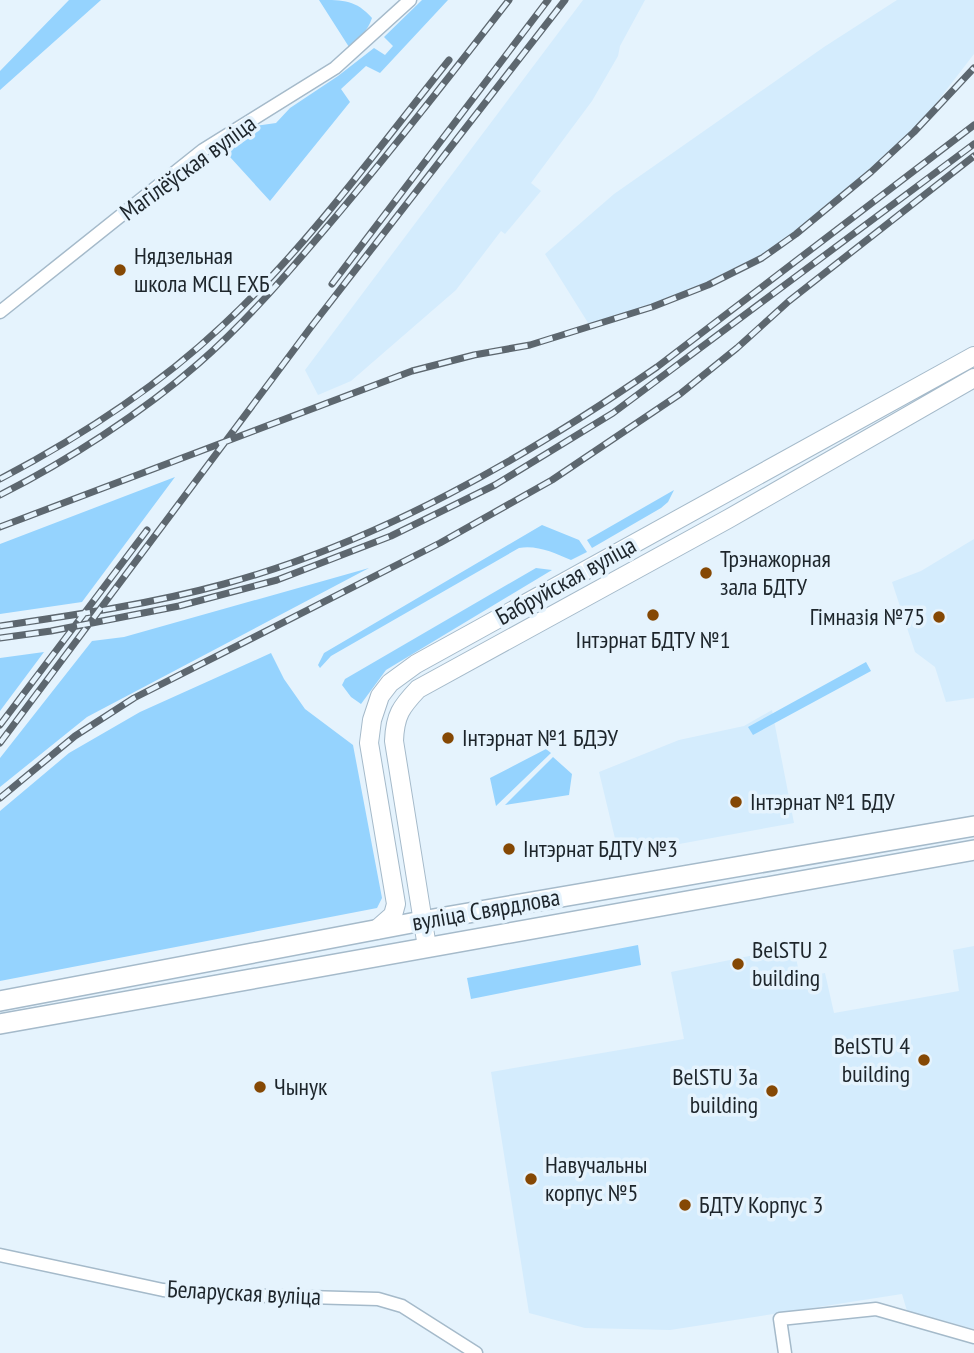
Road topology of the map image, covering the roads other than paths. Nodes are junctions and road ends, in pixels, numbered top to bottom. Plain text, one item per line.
1 (411, 0) edge
2 (0, 312) edge
3 (974, 356) edge
4 (974, 378) edge
5 (974, 826) edge
6 (974, 850) edge
7 (422, 921) junction
8 (376, 930) junction
9 (427, 947) junction
10 (0, 1001) edge
11 (0, 1024) edge
12 (0, 1255) edge
13 (974, 1337) edge
14 (476, 1353) edge
15 (785, 1353) edge

1 - 2 street, Магілёўская вуліца
3 - 8 main road, Бабруйская вуліца
4 - 7 main road, Бабруйская вуліца
5 - 7 main road, вуліца Свярдлова
6 - 9 main road, вуліца Свярдлова
7 - 8 main road, вуліца Свярдлова
7 - 9 main road, Бабруйская вуліца
8 - 10 main road, вуліца Свярдлова
9 - 11 main road, вуліца Свярдлова
12 - 14 street, Беларуская вуліца
13 - 15 street

